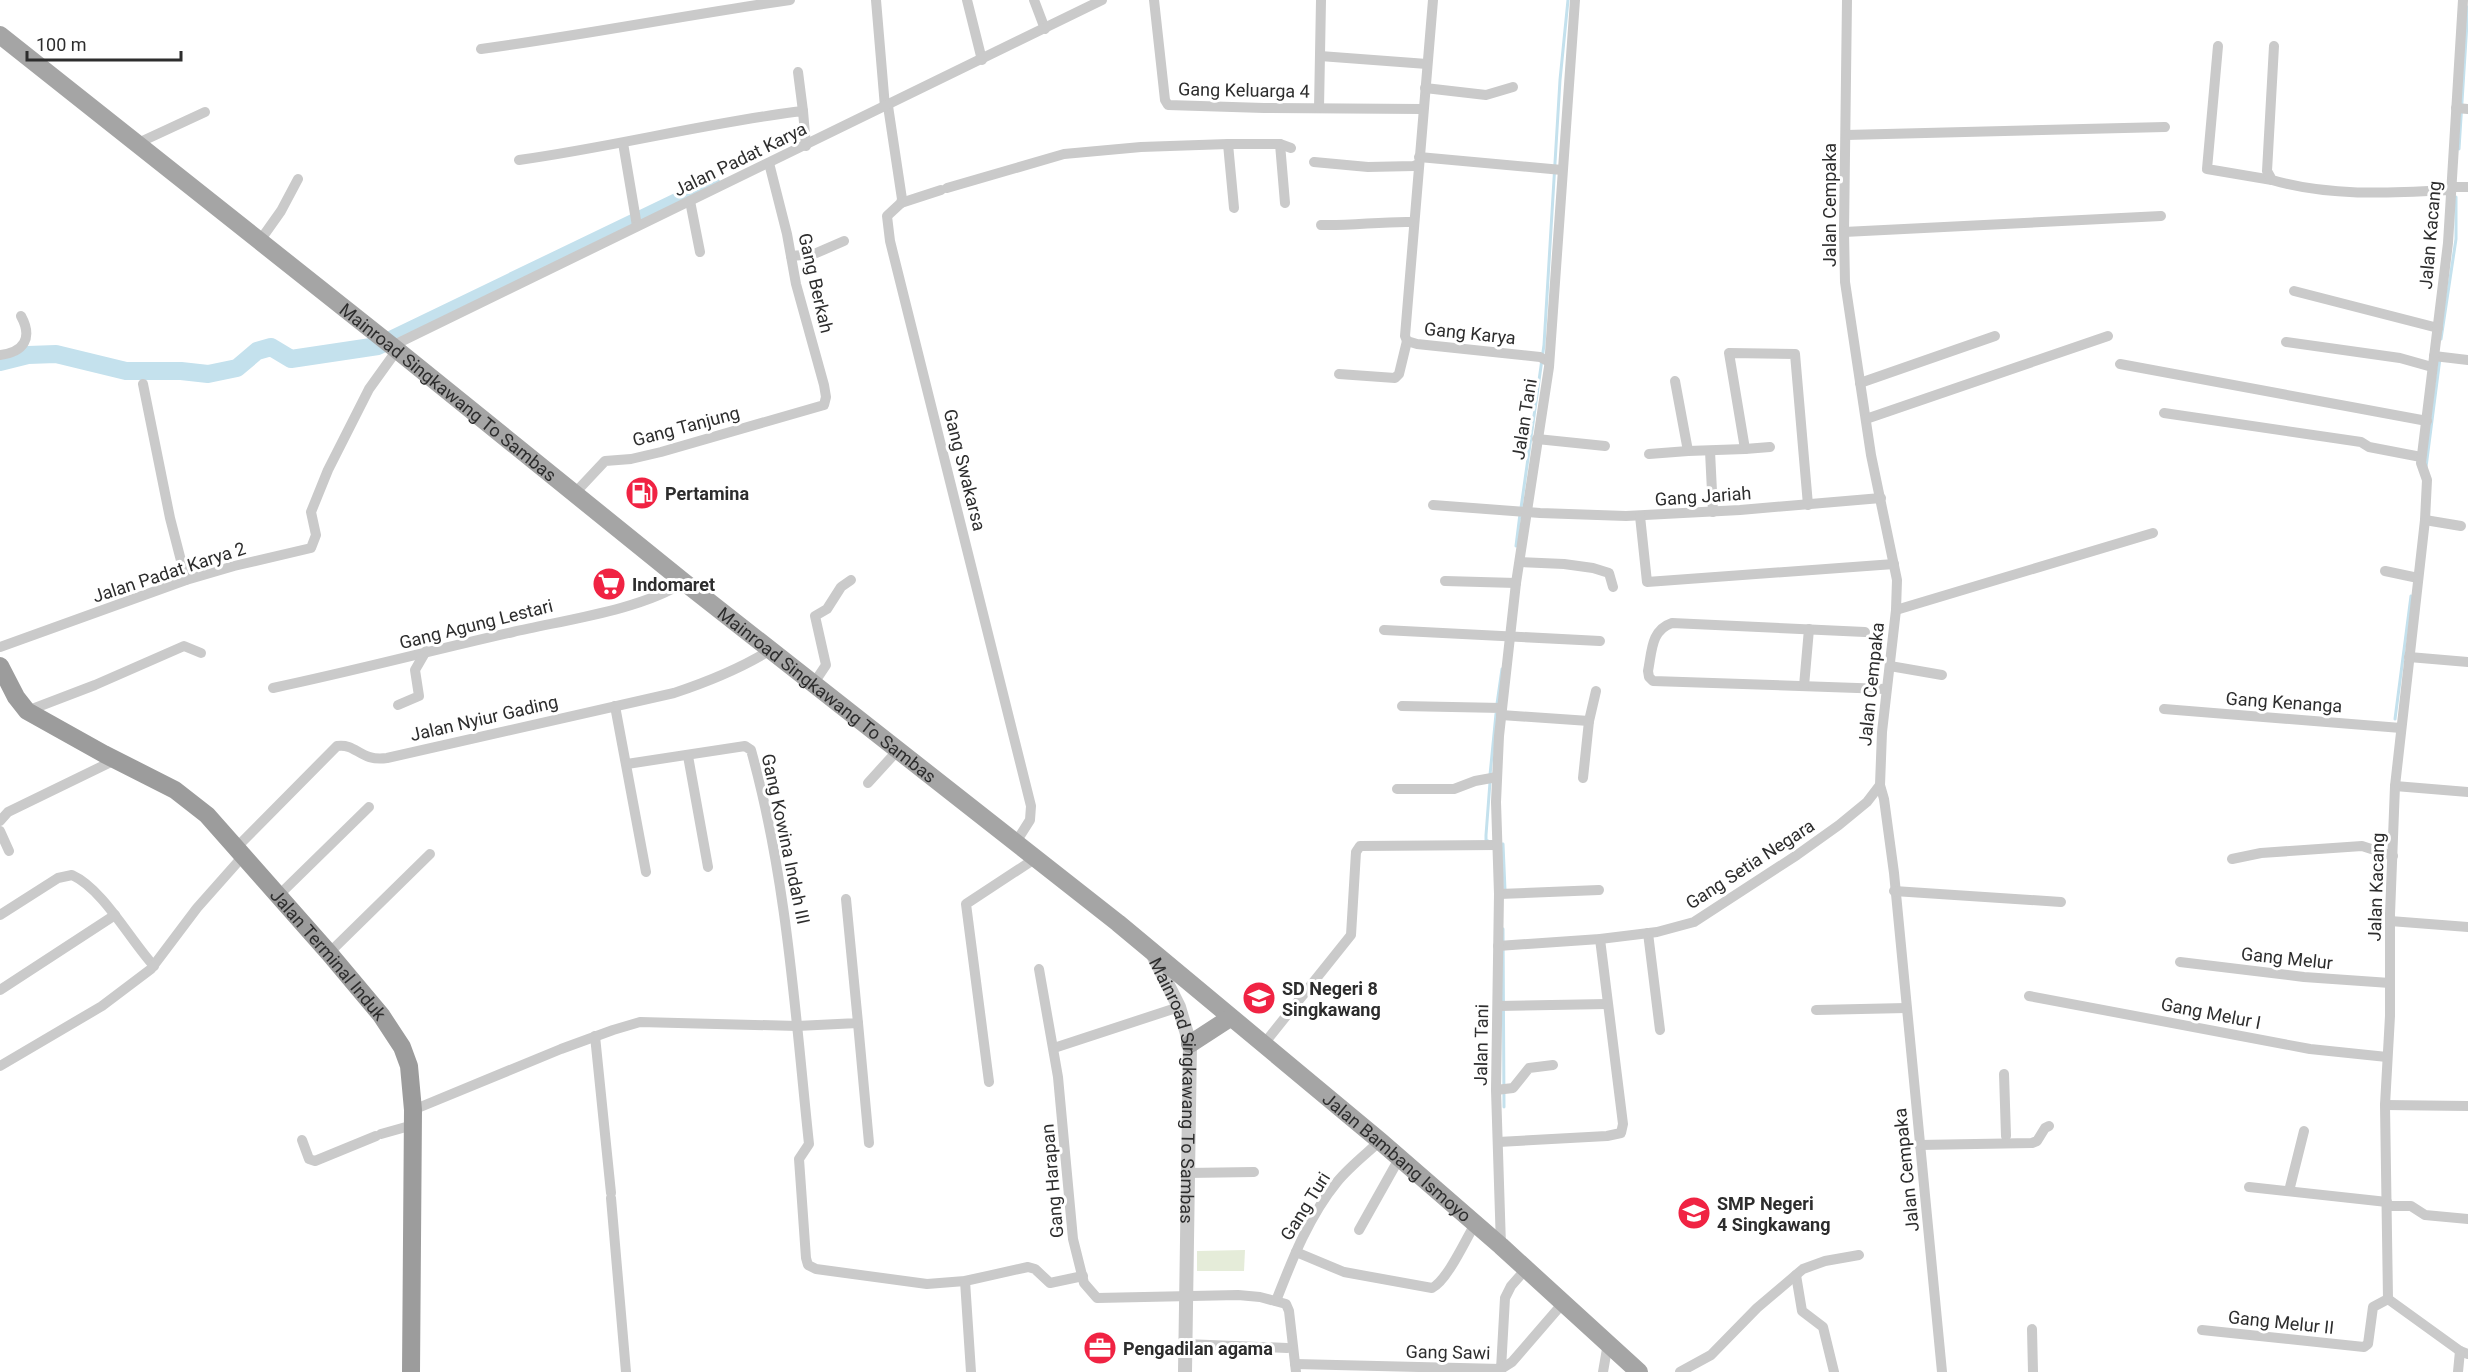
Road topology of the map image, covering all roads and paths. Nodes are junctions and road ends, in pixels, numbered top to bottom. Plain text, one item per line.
1 (790, 0) edge
2 (876, 0) edge
3 (967, 0) edge
4 (1034, 0) edge
5 (1102, 0) edge
6 (1154, 0) edge
7 (1321, 0) edge
8 (1433, 0) edge
9 (1575, 0) edge
10 (1847, 0) edge
11 (2463, 0) edge
12 (2465, 22) edge
13 (1042, 24) junction
14 (0, 35) edge
15 (2218, 46) dead end
16 (2274, 46) dead end
17 (481, 49) dead end
18 (1320, 56) junction
19 (981, 57) junction
20 (1427, 64) junction
21 (798, 72) dead end
22 (1513, 87) dead end
23 (1425, 88) junction
24 (885, 103) junction
25 (1319, 108) junction
26 (1422, 109) junction
27 (2462, 109) edge
28 (802, 111) junction
29 (205, 112) dead end
30 (2165, 128) dead end
31 (1846, 135) junction
32 (806, 142) junction
33 (623, 143) junction
34 (136, 144) junction
35 (1228, 144) junction
36 (519, 160) dead end
37 (1419, 160) junction
38 (1314, 162) dead end
39 (770, 164) junction
40 (1560, 170) junction
41 (298, 178) dead end
42 (2272, 180) junction
43 (2456, 188) edge
44 (690, 201) junction
45 (901, 203) junction
46 (1285, 203) dead end
47 (1234, 208) dead end
48 (2161, 216) dead end
49 (1413, 222) junction
50 (1321, 225) dead end
51 (637, 226) junction
52 (1844, 232) junction
53 (844, 241) dead end
54 (259, 242) junction
55 (700, 252) dead end
56 (791, 256) junction
57 (2294, 291) dead end
58 (21, 316) dead end
59 (2438, 328) junction
60 (1995, 336) dead end
61 (2108, 336) dead end
62 (1407, 341) junction
63 (2286, 342) dead end
64 (390, 345) junction
65 (0, 355) edge
66 (2437, 359) junction
67 (1545, 360) junction
68 (2468, 360) edge
69 (2120, 364) dead end
70 (1339, 374) dead end
71 (1675, 381) dead end
72 (1860, 383) junction
73 (143, 384) dead end
74 (819, 406) joint
75 (2164, 413) dead end
76 (1866, 419) junction
77 (2427, 421) junction
78 (1537, 440) junction
79 (1605, 446) dead end
80 (1770, 447) dead end
81 (1744, 449) junction
82 (1710, 451) junction
83 (1688, 452) junction
84 (1649, 454) dead end
85 (2421, 458) junction
86 (574, 494) junction
87 (1881, 498) junction
88 (1433, 505) dead end
89 (1808, 505) junction
90 (1523, 512) junction
91 (1713, 512) junction
92 (1640, 516) junction
93 (2425, 520) junction
94 (2461, 526) dead end
95 (2153, 533) dead end
96 (1520, 562) junction
97 (1894, 564) junction
98 (2385, 571) dead end
99 (2414, 577) junction
100 (186, 580) junction
101 (851, 580) dead end
102 (1445, 581) dead end
103 (684, 582) junction
104 (1513, 583) junction
105 (1613, 587) dead end
106 (1896, 610) junction
107 (1809, 629) junction
108 (1384, 630) dead end
109 (1865, 632) dead end
110 (1505, 635) junction
111 (1600, 641) dead end
112 (0, 647) edge
113 (772, 649) junction
114 (426, 651) junction
115 (201, 652) dead end
116 (2409, 657) junction
117 (2468, 662) edge
118 (0, 666) edge
119 (1890, 666) junction
120 (1942, 675) dead end
121 (816, 680) junction
122 (1804, 686) junction
123 (273, 688) dead end
124 (1886, 688) junction
125 (1596, 691) dead end
126 (398, 705) dead end
127 (615, 706) junction
128 (1401, 706) dead end
129 (2164, 709) dead end
130 (27, 711) junction
131 (1501, 711) junction
132 (1589, 721) junction
133 (2401, 728) junction
134 (898, 750) junction
135 (688, 756) junction
136 (115, 759) junction
137 (627, 764) junction
138 (1497, 777) junction
139 (1583, 778) dead end
140 (868, 783) dead end
141 (1880, 785) junction
142 (2396, 786) junction
143 (1397, 789) dead end
144 (2468, 792) edge
145 (369, 807) dead end
146 (0, 821) edge
147 (0, 831) edge
148 (1020, 836) junction
149 (1493, 844) junction
150 (9, 851) dead end
151 (241, 851) junction
152 (430, 855) dead end
153 (2393, 856) junction
154 (1036, 858) junction
155 (2232, 859) dead end
156 (708, 867) dead end
157 (646, 872) dead end
158 (1599, 890) dead end
159 (1894, 891) junction
160 (1498, 894) junction
161 (279, 895) junction
162 (846, 899) dead end
163 (2061, 902) dead end
164 (0, 915) edge
165 (115, 915) junction
166 (2390, 921) junction
167 (2468, 927) edge
168 (1648, 933) junction
169 (1600, 939) junction
170 (1505, 946) junction
171 (1150, 950) junction
172 (329, 953) junction
173 (2180, 962) dead end
174 (154, 966) junction
175 (1039, 969) dead end
176 (2390, 983) junction
177 (0, 990) edge
178 (2029, 996) dead end
179 (1607, 1004) junction
180 (1505, 1006) junction
181 (1179, 1007) junction
182 (1900, 1008) junction
183 (1816, 1010) dead end
184 (1230, 1018) junction
185 (858, 1023) junction
186 (797, 1026) junction
187 (1660, 1030) dead end
188 (595, 1036) junction
189 (1190, 1044) junction
190 (1263, 1045) junction
191 (1053, 1048) junction
192 (2387, 1057) junction
193 (1553, 1065) dead end
194 (0, 1066) edge
195 (2004, 1074) dead end
196 (989, 1082) dead end
197 (1502, 1090) junction
198 (2385, 1105) junction
199 (2468, 1106) edge
200 (413, 1118) junction
201 (2049, 1126) dead end
202 (2304, 1131) dead end
203 (2006, 1136) dead end
204 (302, 1140) dead end
205 (1380, 1141) junction
206 (1498, 1142) junction
207 (869, 1143) dead end
208 (1919, 1145) junction
209 (1400, 1157) junction
210 (1254, 1172) dead end
211 (1187, 1173) junction
212 (2249, 1187) dead end
213 (2289, 1191) junction
214 (2387, 1204) junction
215 (2468, 1219) edge
216 (1475, 1224) junction
217 (1359, 1230) dead end
218 (1501, 1240) junction
219 (1296, 1252) junction
220 (1859, 1255) dead end
221 (1526, 1269) junction
222 (1083, 1275) junction
223 (1796, 1275) junction
224 (965, 1281) junction
225 (1185, 1296) junction
226 (2388, 1299) junction
227 (1276, 1300) junction
228 (1563, 1303) junction
229 (2032, 1329) dead end
230 (2202, 1330) dead end
231 (1608, 1343) junction
232 (1185, 1344) junction
233 (1287, 1348) dead end
234 (2464, 1352) edge
235 (1295, 1368) edge
236 (1448, 1370) edge
237 (1501, 1371) edge
238 (411, 1372) edge
239 (626, 1372) edge
240 (971, 1372) edge
241 (1185, 1372) edge
242 (1603, 1372) edge
243 (1639, 1372) edge
244 (1680, 1372) edge
245 (1834, 1372) edge
246 (1942, 1372) edge
247 (2033, 1372) edge
248 (2458, 1372) edge

1 - 17 street
2 - 24 street
3 - 19 street
4 - 13 street
5 - 13 street, Jalan Padat Karya
6 - 25 street, Gang Keluarga 4
7 - 18 street
8 - 20 street, Gang Karya
9 - 40 street, Jalan Tani
10 - 31 street, Jalan Cempaka
11 - 12 street, Jalan Kacang
12 - 27 street, Jalan Kacang
13 - 19 street, Jalan Padat Karya
14 - 34 main road, Mainroad Singkawang To Sambas
15 - 42 street
16 - 42 street
18 - 20 street
18 - 25 street
19 - 24 street, Jalan Padat Karya
20 - 23 street, Gang Karya
21 - 28 street
22 - 23 street
23 - 26 street, Gang Karya
24 - 32 street, Jalan Padat Karya
24 - 45 street
25 - 26 street
26 - 37 street, Gang Karya
27 - 43 street, Jalan Kacang
28 - 32 street
28 - 33 street
29 - 34 street
30 - 31 street
31 - 52 street, Jalan Cempaka
32 - 39 street, Jalan Padat Karya
33 - 36 street
33 - 51 street
34 - 54 main road, Mainroad Singkawang To Sambas
35 - 45 street
35 - 46 street
35 - 47 street
37 - 38 street
37 - 40 street
37 - 49 street, Gang Karya
39 - 44 street, Jalan Padat Karya
39 - 56 street, Gang Berkah
40 - 67 street, Jalan Tani
41 - 54 street
42 - 43 street
43 - 59 street, Jalan Kacang
44 - 51 street, Jalan Padat Karya
44 - 55 street
45 - 148 street, Gang Swakarsa
48 - 52 street
49 - 50 street
49 - 62 street, Gang Karya
51 - 64 street, Jalan Padat Karya
52 - 72 street, Jalan Cempaka
53 - 56 street
54 - 64 main road, Mainroad Singkawang To Sambas
56 - 74 street, Gang Berkah
57 - 59 street
58 - 65 street
59 - 66 street, Jalan Kacang
60 - 72 street
61 - 76 street
62 - 67 street, Gang Karya
62 - 70 street
63 - 66 street
64 - 86 main road, Mainroad Singkawang To Sambas
64 - 100 street, Jalan Padat Karya 2
66 - 68 street
66 - 77 street, Jalan Kacang
67 - 78 street, Jalan Tani
69 - 77 street
71 - 83 street
72 - 76 street, Jalan Cempaka
73 - 100 street
74 - 86 street, Gang Tanjung
75 - 85 street
76 - 87 street, Jalan Cempaka
77 - 85 street, Jalan Kacang
78 - 79 street
78 - 90 street, Jalan Tani
80 - 81 street
81 - 82 street
81 - 89 street
82 - 83 street
82 - 91 street
83 - 84 street
85 - 93 street, Jalan Kacang
86 - 103 main road, Mainroad Singkawang To Sambas
87 - 89 street, Gang Jariah
87 - 97 street, Jalan Cempaka
88 - 90 street, Gang Jariah
89 - 91 street, Gang Jariah
90 - 92 street, Gang Jariah
90 - 96 street, Jalan Tani
91 - 92 street, Gang Jariah
92 - 97 street
93 - 94 street
93 - 99 street, Jalan Kacang
95 - 106 street
96 - 104 street, Jalan Tani
96 - 105 street
97 - 106 street, Jalan Cempaka
98 - 99 street
99 - 116 street, Jalan Kacang
100 - 112 street, Jalan Padat Karya 2
101 - 121 street
102 - 104 street
103 - 113 main road, Mainroad Singkawang To Sambas
103 - 114 street, Gang Agung Lestari
104 - 110 street, Jalan Tani
106 - 119 street, Jalan Cempaka
107 - 109 street
107 - 122 street
107 - 122 street
108 - 110 street
110 - 111 street
110 - 131 street, Jalan Tani
113 - 121 main road, Mainroad Singkawang To Sambas
113 - 127 street, Jalan Nyiur Gading
114 - 123 street, Gang Agung Lestari
114 - 126 street
115 - 130 street
116 - 117 street
116 - 133 street, Jalan Kacang
118 - 130 highway, Jalan Terminal Induk
119 - 120 street
119 - 124 street, Jalan Cempaka
121 - 134 main road, Mainroad Singkawang To Sambas
122 - 124 street
124 - 141 street, Jalan Cempaka
125 - 132 street
127 - 137 street
127 - 151 street, Jalan Nyiur Gading
128 - 131 street
129 - 133 street, Gang Kenanga
130 - 136 highway, Jalan Terminal Induk
131 - 132 street
131 - 138 street, Jalan Tani
132 - 139 street
133 - 142 street, Jalan Kacang
134 - 140 street
134 - 148 main road, Mainroad Singkawang To Sambas
135 - 137 street, Gang Kowina Indah III
135 - 156 street
135 - 186 street, Gang Kowina Indah III
136 - 146 street
136 - 151 highway, Jalan Terminal Induk
137 - 157 street
138 - 143 street
138 - 149 street, Jalan Tani
141 - 159 street, Jalan Cempaka
141 - 168 street, Gang Setia Negara
142 - 144 street
142 - 153 street, Jalan Kacang
145 - 161 street
147 - 150 street
148 - 154 main road, Mainroad Singkawang To Sambas
149 - 160 street, Jalan Tani
149 - 190 street
151 - 161 highway, Jalan Terminal Induk
151 - 174 street
152 - 172 street
153 - 155 street
153 - 166 street, Jalan Kacang
154 - 171 main road, Mainroad Singkawang To Sambas
154 - 196 street
158 - 160 street
159 - 163 street
159 - 182 street, Jalan Cempaka
160 - 170 street, Jalan Tani
161 - 172 highway, Jalan Terminal Induk
162 - 185 street
164 - 165 street
165 - 174 street
165 - 177 street
166 - 167 street
166 - 176 street, Jalan Kacang
168 - 169 street, Gang Setia Negara
168 - 187 street
169 - 170 street, Gang Setia Negara
169 - 179 street
170 - 180 street, Jalan Tani
171 - 181 street, Mainroad Singkawang To Sambas
171 - 184 main road, Jalan Bambang Ismoyo
172 - 200 highway, Jalan Terminal Induk
173 - 176 street, Gang Melur
174 - 194 street
175 - 191 street, Gang Harapan
176 - 192 street, Jalan Kacang
178 - 192 street, Gang Melur I
179 - 180 street
179 - 206 street
180 - 197 street, Jalan Tani
181 - 189 street, Mainroad Singkawang To Sambas
181 - 191 street
182 - 183 street
182 - 208 street, Jalan Cempaka
184 - 189 main road
184 - 190 main road, Jalan Bambang Ismoyo
185 - 186 street
185 - 207 street
186 - 188 street
186 - 224 street, Gang Kowina Indah III
188 - 200 street
188 - 239 street
189 - 211 street, Mainroad Singkawang To Sambas
190 - 205 main road, Jalan Bambang Ismoyo
191 - 222 street, Gang Harapan
192 - 198 street, Jalan Kacang
193 - 197 street
195 - 203 street
197 - 206 street, Jalan Tani
198 - 199 street
198 - 214 street, Jalan Kacang
200 - 204 street
200 - 238 highway, Jalan Terminal Induk
201 - 208 street
202 - 213 street
205 - 209 main road, Jalan Bambang Ismoyo
205 - 219 street, Gang Turi
206 - 218 street, Jalan Tani
208 - 246 street, Jalan Cempaka
209 - 216 main road, Jalan Bambang Ismoyo
209 - 217 street
210 - 211 street
211 - 225 street, Mainroad Singkawang To Sambas
212 - 213 street
213 - 214 street
214 - 215 street
214 - 226 street, Jalan Kacang
216 - 218 main road, Jalan Bambang Ismoyo
216 - 219 street
218 - 221 main road, Jalan Bambang Ismoyo
219 - 227 street, Gang Turi
220 - 223 street
221 - 228 main road, Jalan Bambang Ismoyo
221 - 237 street, Gang Sawi
222 - 224 street
222 - 225 street, Gang Harapan
223 - 244 street
223 - 245 street
224 - 240 street
225 - 227 street
225 - 232 street, Mainroad Singkawang To Sambas
226 - 230 street, Gang Melur II
226 - 234 street
227 - 235 street
228 - 231 main road, Jalan Bambang Ismoyo
228 - 237 street
229 - 247 street
231 - 242 street
231 - 243 main road, Jalan Bambang Ismoyo
232 - 233 street
232 - 241 street, Mainroad Singkawang To Sambas
234 - 248 street
235 - 236 street, Gang Sawi
236 - 237 street, Gang Sawi

